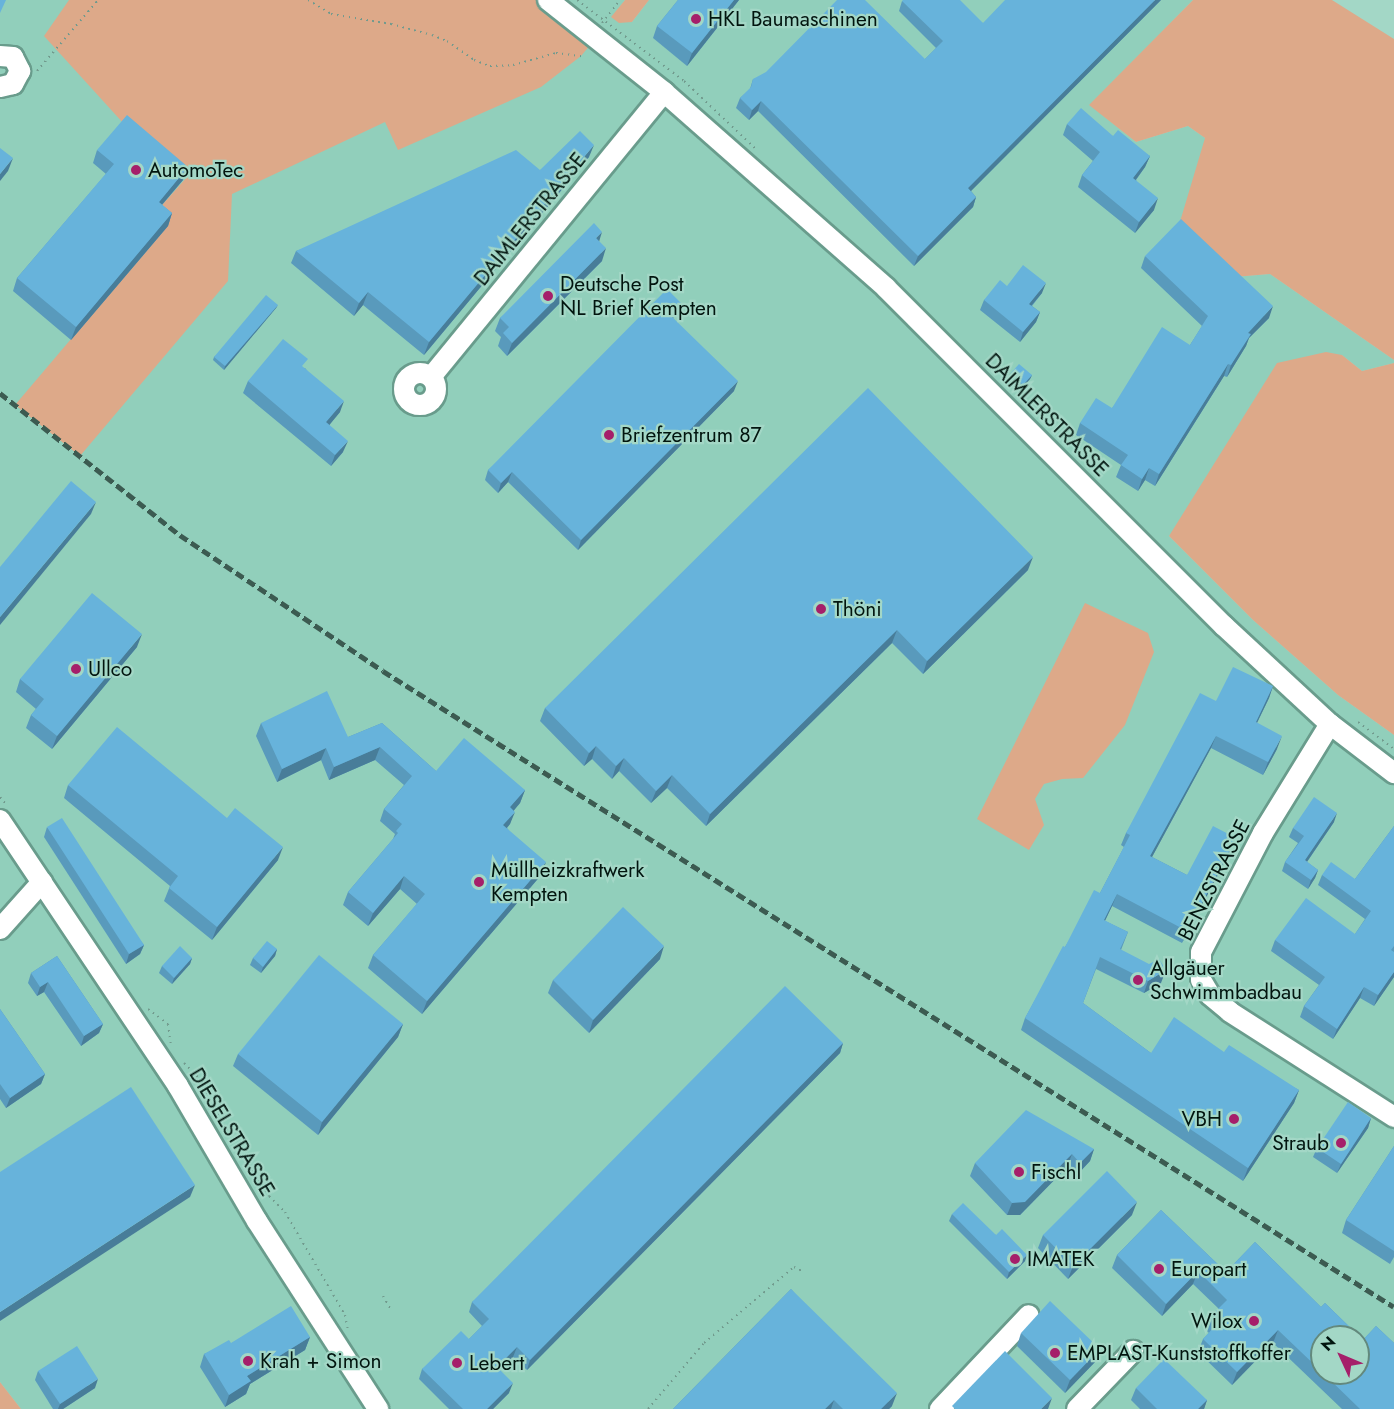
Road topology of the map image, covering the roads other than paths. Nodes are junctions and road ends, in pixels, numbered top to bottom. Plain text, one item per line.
1 (548, 0) edge
2 (0, 56) edge
3 (7, 85) edge
4 (664, 92) junction
5 (431, 376) dead end
6 (1330, 724) junction
7 (1394, 772) edge
8 (0, 820) edge
9 (42, 882) junction
10 (0, 928) edge
11 (1394, 1117) edge
12 (1029, 1315) dead end
13 (1133, 1351) dead end
14 (378, 1409) edge
15 (940, 1409) edge
16 (1077, 1409) edge

1 - 4 street, DAIMLERSTRASSE
2 - 3 street
4 - 5 street, DAIMLERSTRASSE
4 - 6 street, DAIMLERSTRASSE
6 - 7 street, DAIMLERSTRASSE
6 - 11 street, BENZSTRASSE
8 - 9 street, DIESELSTRASSE
9 - 10 street
9 - 14 street, DIESELSTRASSE
12 - 15 street
13 - 16 street

